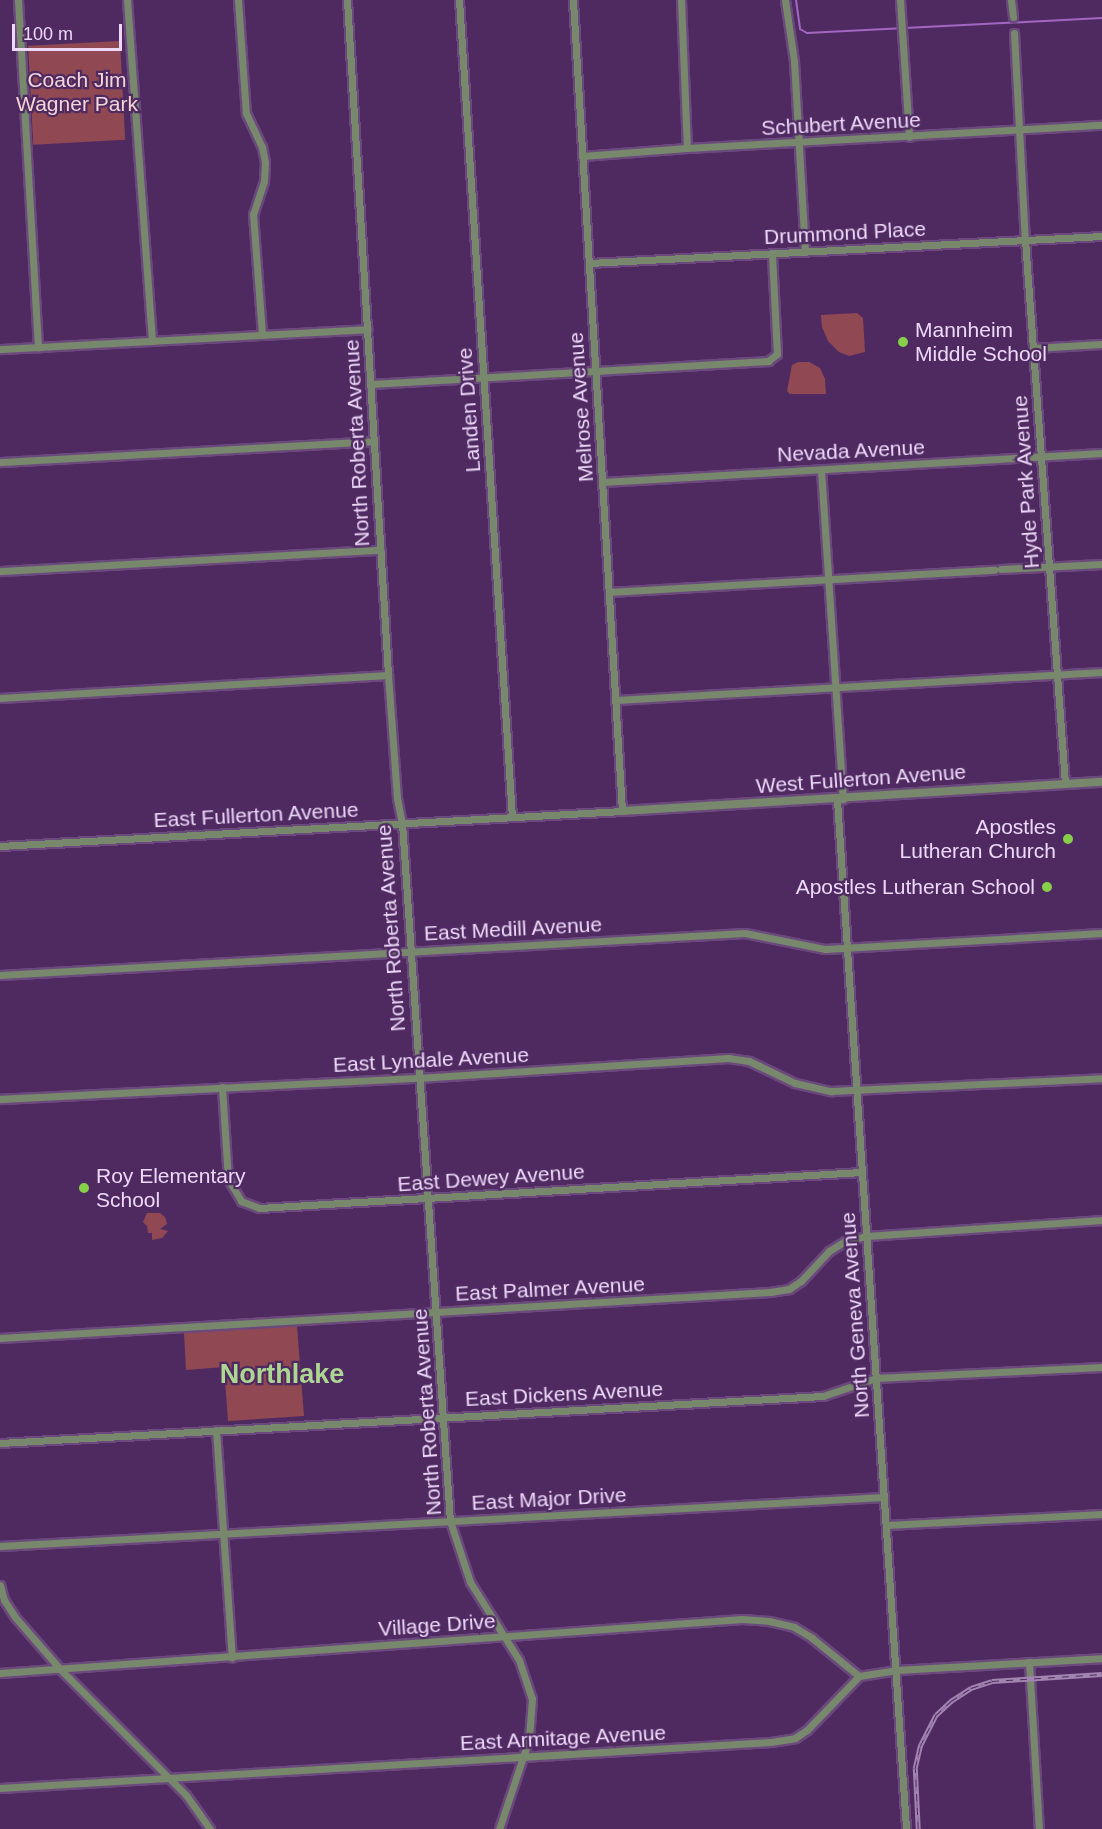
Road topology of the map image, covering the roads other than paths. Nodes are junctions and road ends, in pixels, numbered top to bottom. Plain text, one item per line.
1 (18, 0) edge
2 (127, 0) edge
3 (238, 0) edge
4 (347, 0) edge
5 (459, 0) edge
6 (573, 0) edge
7 (681, 0) edge
8 (785, 0) edge
9 (900, 0) edge
10 (1011, 0) edge
11 (1013, 17) dead end
12 (1014, 33) dead end
13 (1102, 125) edge
14 (1020, 130) junction
15 (909, 137) junction
16 (800, 143) junction
17 (687, 148) junction
18 (582, 156) junction
19 (1102, 236) edge
20 (1025, 240) junction
21 (805, 251) junction
22 (772, 254) junction
23 (589, 263) junction
24 (367, 329) junction
25 (261, 334) junction
26 (152, 341) junction
27 (1102, 344) edge
28 (38, 346) junction
29 (1033, 348) junction
30 (0, 349) edge
31 (595, 370) junction
32 (484, 377) junction
33 (371, 384) junction
34 (374, 441) junction
35 (1102, 453) edge
36 (1041, 457) junction
37 (0, 462) edge
38 (821, 470) junction
39 (602, 482) junction
40 (380, 550) junction
41 (1102, 564) edge
42 (1049, 567) junction
43 (0, 571) edge
44 (828, 578) junction
45 (609, 592) junction
46 (1102, 672) edge
47 (388, 675) junction
48 (1056, 676) junction
49 (835, 687) junction
50 (0, 698) edge
51 (616, 700) junction
52 (1102, 782) edge
53 (1065, 784) junction
54 (840, 799) junction
55 (622, 811) junction
56 (512, 817) junction
57 (402, 824) junction
58 (0, 846) edge
59 (1102, 933) edge
60 (847, 948) junction
61 (410, 952) junction
62 (0, 975) edge
63 (418, 1078) junction
64 (1102, 1078) edge
65 (222, 1087) junction
66 (857, 1092) junction
67 (0, 1099) edge
68 (862, 1172) junction
69 (428, 1198) junction
70 (1102, 1220) edge
71 (866, 1236) junction
72 (436, 1312) junction
73 (0, 1338) edge
74 (1102, 1367) edge
75 (876, 1378) junction
76 (441, 1417) junction
77 (216, 1430) junction
78 (0, 1443) edge
79 (884, 1497) junction
80 (1102, 1514) edge
81 (450, 1521) junction
82 (886, 1526) junction
83 (224, 1534) junction
84 (0, 1546) edge
85 (0, 1585) edge
86 (504, 1637) junction
87 (232, 1657) junction
88 (1102, 1658) edge
89 (1029, 1662) junction
90 (60, 1669) junction
91 (896, 1670) junction
92 (0, 1673) edge
93 (859, 1676) junction
94 (524, 1757) junction
95 (168, 1779) junction
96 (0, 1788) edge
97 (210, 1829) edge
98 (499, 1829) edge
99 (906, 1829) edge
100 (1039, 1829) edge

1 - 28 street
2 - 26 street
3 - 25 street
4 - 24 street, North Roberta Avenue
5 - 32 street, Landen Drive
6 - 18 street, Melrose Avenue
7 - 17 street
8 - 16 street
9 - 15 street
10 - 11 street
12 - 14 street, Hyde Park Avenue
13 - 14 street, Schubert Avenue
14 - 15 street, Schubert Avenue
14 - 20 street, Hyde Park Avenue
15 - 16 street, Schubert Avenue
16 - 17 street, Schubert Avenue
16 - 21 street
17 - 18 street, Schubert Avenue
18 - 23 street, Melrose Avenue
19 - 20 street, Drummond Place
20 - 21 street, Drummond Place
20 - 29 street, Hyde Park Avenue
21 - 22 street, Drummond Place
22 - 23 street, Drummond Place
22 - 31 street
23 - 31 street, Melrose Avenue
24 - 25 street
24 - 33 street, North Roberta Avenue
25 - 26 street
26 - 28 street
27 - 29 street
28 - 30 street
29 - 36 street, Hyde Park Avenue
31 - 32 street
31 - 39 street, Melrose Avenue
32 - 33 street
32 - 56 street, Landen Drive
33 - 34 street, North Roberta Avenue
34 - 37 street
34 - 40 street, North Roberta Avenue
35 - 36 street, Nevada Avenue
36 - 38 street, Nevada Avenue
36 - 42 street, Hyde Park Avenue
38 - 39 street, Nevada Avenue
38 - 44 street, North Geneva Avenue
39 - 45 street, Melrose Avenue
40 - 43 street
40 - 47 street, North Roberta Avenue
41 - 42 street
42 - 44 street
42 - 48 street, Hyde Park Avenue
44 - 45 street
44 - 49 street, North Geneva Avenue
45 - 51 street, Melrose Avenue
46 - 48 street
47 - 50 street
47 - 57 street, North Roberta Avenue
48 - 49 street
48 - 53 street, Hyde Park Avenue
49 - 51 street
49 - 54 street, North Geneva Avenue
51 - 55 street, Melrose Avenue
52 - 53 street, West Fullerton Avenue
53 - 54 street, West Fullerton Avenue
54 - 55 street, West Fullerton Avenue
54 - 60 street, North Geneva Avenue
55 - 56 street, East Fullerton Avenue
56 - 57 street, East Fullerton Avenue
57 - 58 street, East Fullerton Avenue
57 - 61 street, North Roberta Avenue
59 - 60 street, East Medill Avenue
60 - 61 street, East Medill Avenue
60 - 66 street, North Geneva Avenue
61 - 62 street, East Medill Avenue
61 - 63 street, North Roberta Avenue
63 - 65 street, East Lyndale Avenue
63 - 66 street, East Lyndale Avenue
63 - 69 street, North Roberta Avenue
64 - 66 street, East Lyndale Avenue
65 - 67 street, East Lyndale Avenue
65 - 69 street, East Dewey Avenue
66 - 68 street, North Geneva Avenue
68 - 69 street, East Dewey Avenue
68 - 71 street, North Geneva Avenue
69 - 72 street, North Roberta Avenue
70 - 71 street, East Palmer Avenue
71 - 72 street, East Palmer Avenue
71 - 75 street, North Geneva Avenue
72 - 73 street, East Palmer Avenue
72 - 76 street, North Roberta Avenue
74 - 75 street, East Dickens Avenue
75 - 76 street, East Dickens Avenue
75 - 79 street, North Geneva Avenue
76 - 77 street, East Dickens Avenue
76 - 81 street, North Roberta Avenue
77 - 78 street, East Dickens Avenue
77 - 83 street
79 - 81 street, East Major Drive
79 - 82 street, North Geneva Avenue
80 - 82 street
81 - 83 street, East Major Drive
81 - 86 street, North Roberta Avenue
82 - 91 street, North Geneva Avenue
83 - 84 street, East Major Drive
83 - 87 street
85 - 90 street
86 - 87 street, Village Drive
86 - 93 street, Village Drive
86 - 94 street, North Roberta Avenue
87 - 90 street, Village Drive
88 - 89 street
89 - 91 street
89 - 100 street
90 - 92 street, Village Drive
90 - 95 street
91 - 93 street
91 - 99 street, North Geneva Avenue
93 - 94 street, East Armitage Avenue
94 - 95 street, East Armitage Avenue
94 - 98 street, North Roberta Avenue
95 - 96 street, East Armitage Avenue
95 - 97 street

